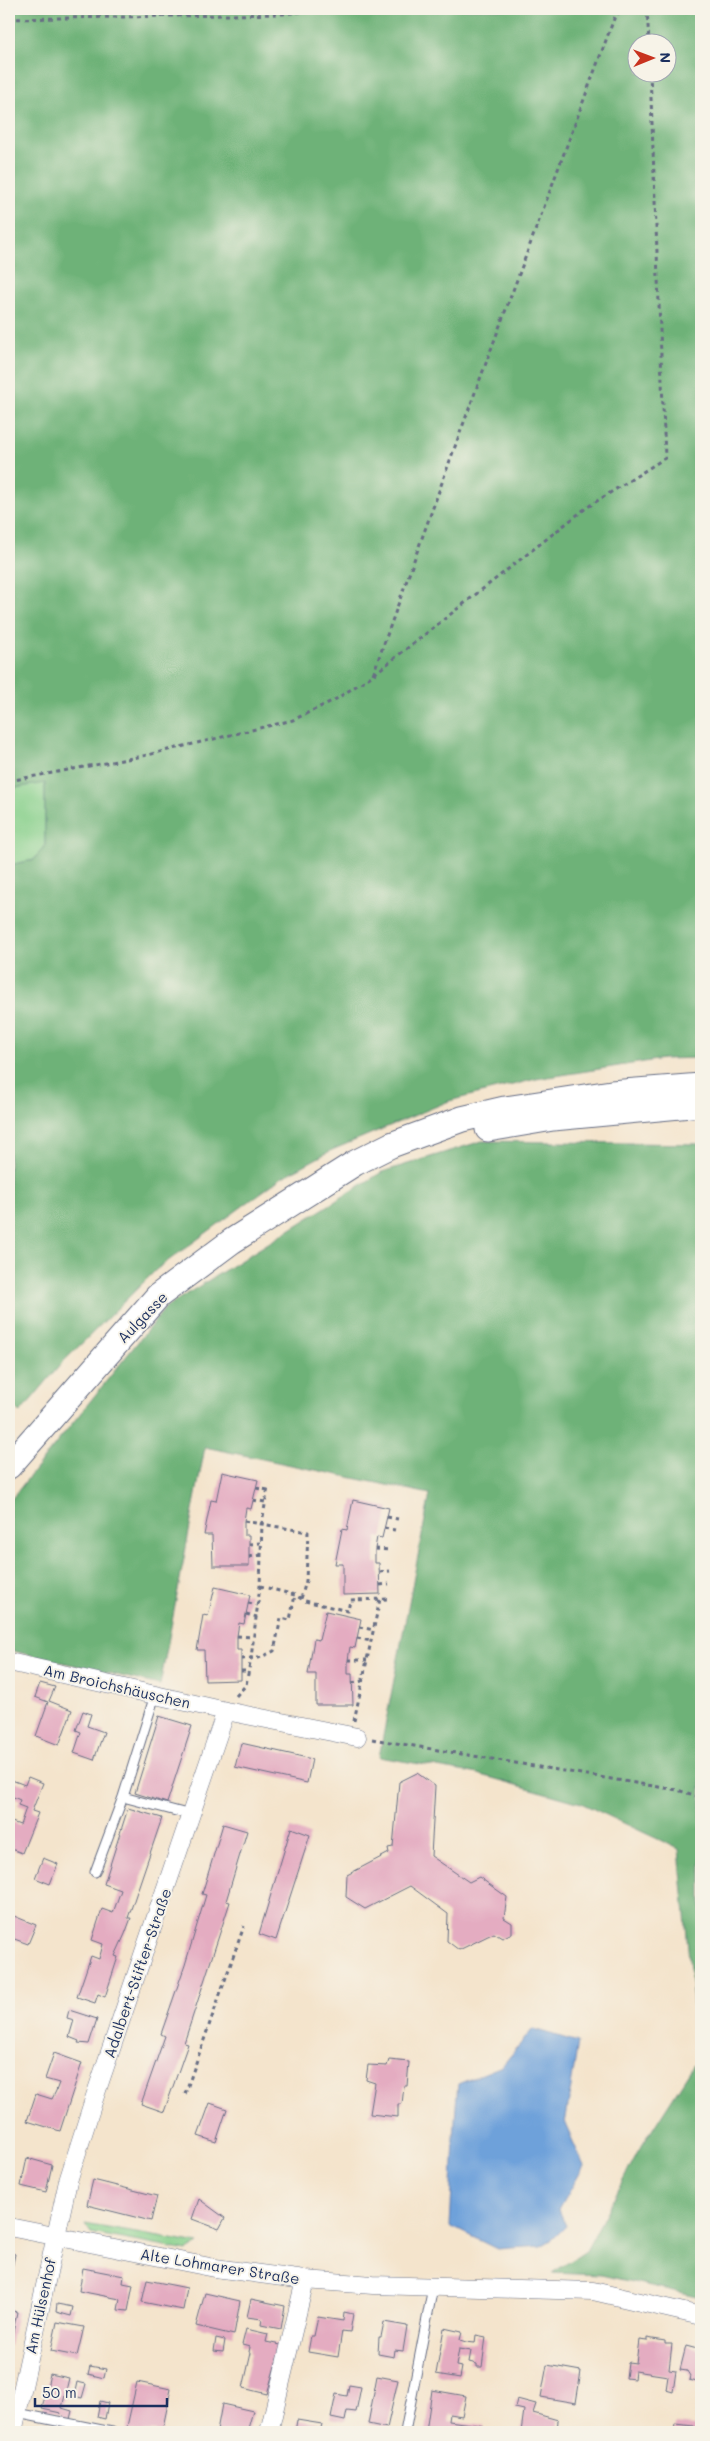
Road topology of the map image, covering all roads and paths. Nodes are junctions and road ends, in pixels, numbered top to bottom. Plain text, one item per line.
1 (328, 9) edge
2 (623, 9) edge
3 (647, 9) edge
4 (9, 19) edge
5 (648, 32) edge
6 (650, 82) edge
7 (373, 675) junction
8 (9, 781) edge
9 (701, 1086) edge
10 (701, 1104) edge
11 (326, 1181) junction
12 (9, 1426) edge
13 (12, 1431) dead end
14 (9, 1466) edge
15 (256, 1488) dead end
16 (253, 1500) dead end
17 (265, 1502) junction
18 (387, 1517) dead end
19 (398, 1519) dead end
20 (244, 1521) dead end
21 (262, 1523) junction
22 (384, 1528) dead end
23 (395, 1530) dead end
24 (260, 1543) junction
25 (249, 1544) dead end
26 (375, 1549) dead end
27 (391, 1550) dead end
28 (261, 1555) junction
29 (249, 1557) dead end
30 (380, 1572) dead end
31 (390, 1572) dead end
32 (389, 1584) dead end
33 (380, 1585) dead end
34 (260, 1586) junction
35 (295, 1595) junction
36 (302, 1599) junction
37 (380, 1599) junction
38 (388, 1599) dead end
39 (248, 1603) dead end
40 (258, 1605) junction
41 (246, 1614) dead end
42 (257, 1617) junction
43 (360, 1627) dead end
44 (374, 1630) junction
45 (237, 1636) dead end
46 (254, 1637) junction
47 (357, 1638) dead end
48 (371, 1641) junction
49 (241, 1658) dead end
50 (251, 1658) junction
51 (348, 1660) dead end
52 (367, 1660) junction
53 (9, 1662) edge
54 (248, 1671) junction
55 (241, 1672) dead end
56 (362, 1681) junction
57 (352, 1683) dead end
58 (360, 1694) junction
59 (155, 1695) junction
60 (353, 1695) dead end
61 (226, 1711) junction
62 (351, 1736) junction
63 (123, 1797) junction
64 (701, 1797) edge
65 (191, 1815) junction
66 (95, 1872) dead end
67 (244, 1926) dead end
68 (185, 2094) dead end
69 (9, 2227) edge
70 (54, 2238) junction
71 (305, 2280) junction
72 (433, 2287) junction
73 (701, 2316) edge
74 (17, 2413) junction
75 (13, 2432) edge
76 (112, 2432) edge
77 (269, 2432) edge
78 (405, 2432) edge

1 - 4 path
2 - 7 path
3 - 5 path
6 - 7 path
7 - 8 path
9 - 11 main road
10 - 11 main road
11 - 14 main road, Aulgasse
12 - 13 path
15 - 17 path
16 - 17 path
17 - 21 path
18 - 19 path
20 - 21 path
21 - 24 path
21 - 36 path
22 - 23 path
24 - 25 path
24 - 28 path
26 - 27 path
28 - 29 path
28 - 34 path
30 - 31 path
32 - 33 path
34 - 35 path
34 - 40 path
35 - 36 path
35 - 50 path
36 - 37 path
37 - 38 path
37 - 44 path
39 - 40 path
40 - 42 path
41 - 42 path
42 - 46 path
43 - 44 path
44 - 48 path
45 - 46 path
46 - 50 path
47 - 48 path
48 - 52 path
49 - 50 path
50 - 54 path
51 - 52 path
52 - 56 path
53 - 59 street, Am Broichshäuschen
54 - 55 path
54 - 61 path
56 - 57 path
56 - 58 path
58 - 60 path
58 - 62 path
59 - 61 street, Am Broichshäuschen
59 - 63 lane
61 - 62 street, Am Broichshäuschen
61 - 65 street, Adalbert-Stifter-Straße
62 - 64 path
63 - 65 lane
63 - 66 lane
65 - 70 street, Adalbert-Stifter-Straße
67 - 68 path
69 - 70 street, Alte Lohmarer Straße
70 - 71 street, Alte Lohmarer Straße
70 - 74 street, Am Hülsenhof
71 - 72 street, Alte Lohmarer Straße
71 - 77 street
72 - 73 street, Alte Lohmarer Straße
72 - 78 lane
74 - 75 street, Am Hülsenhof
74 - 76 lane

